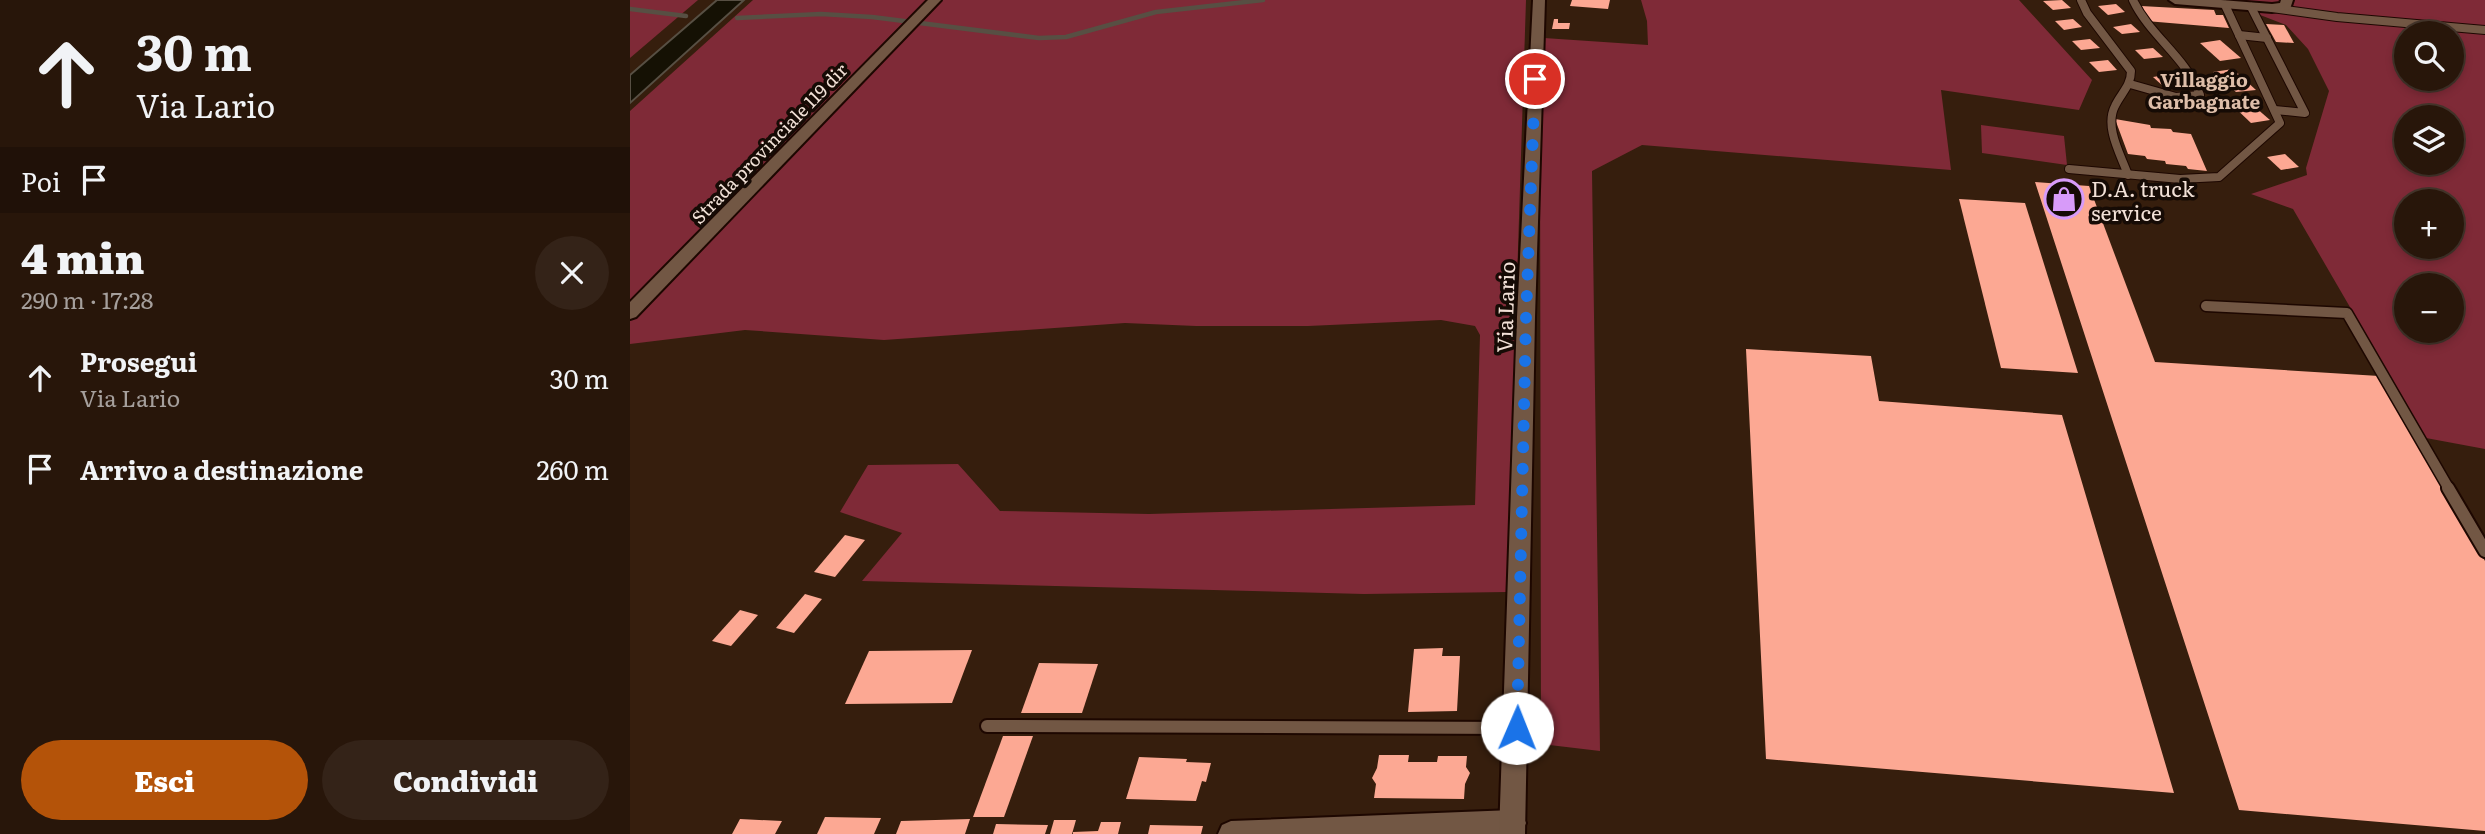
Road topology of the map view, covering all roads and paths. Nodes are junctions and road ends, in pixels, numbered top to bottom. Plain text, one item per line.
1 (936, 0) edge
2 (1539, 0) edge
3 (2081, 0) edge
4 (2133, 0) edge
5 (2175, 0) edge
6 (2287, 0) edge
7 (2225, 5) junction
8 (2251, 7) junction
9 (2273, 8) junction
10 (2297, 11) junction
11 (2485, 25) edge
12 (2485, 30) edge
13 (2239, 35) junction
14 (2267, 38) junction
15 (897, 40) joint
16 (2130, 84) junction
17 (2275, 110) junction
18 (2069, 169) dead end
19 (2127, 175) junction
20 (2206, 306) dead end
21 (630, 313) edge
22 (2485, 551) edge
23 (987, 726) dead end
24 (1517, 728) junction
25 (1513, 829) edge
26 (1231, 834) edge

1 - 15 street, Strada provinciale 119 dir
2 - 24 street, Via Lario
3 - 16 lane
4 - 16 lane
5 - 7 street
6 - 9 street
7 - 8 street
7 - 13 lane
8 - 9 street
8 - 14 lane
9 - 10 lane
10 - 11 lane
10 - 12 lane
13 - 14 lane
13 - 17 lane
14 - 17 lane
15 - 21 street, Strada provinciale 119 dir
16 - 19 lane
17 - 19 lane
18 - 19 lane
20 - 22 lane
23 - 24 lane
24 - 25 street, Via Lario
25 - 26 street

